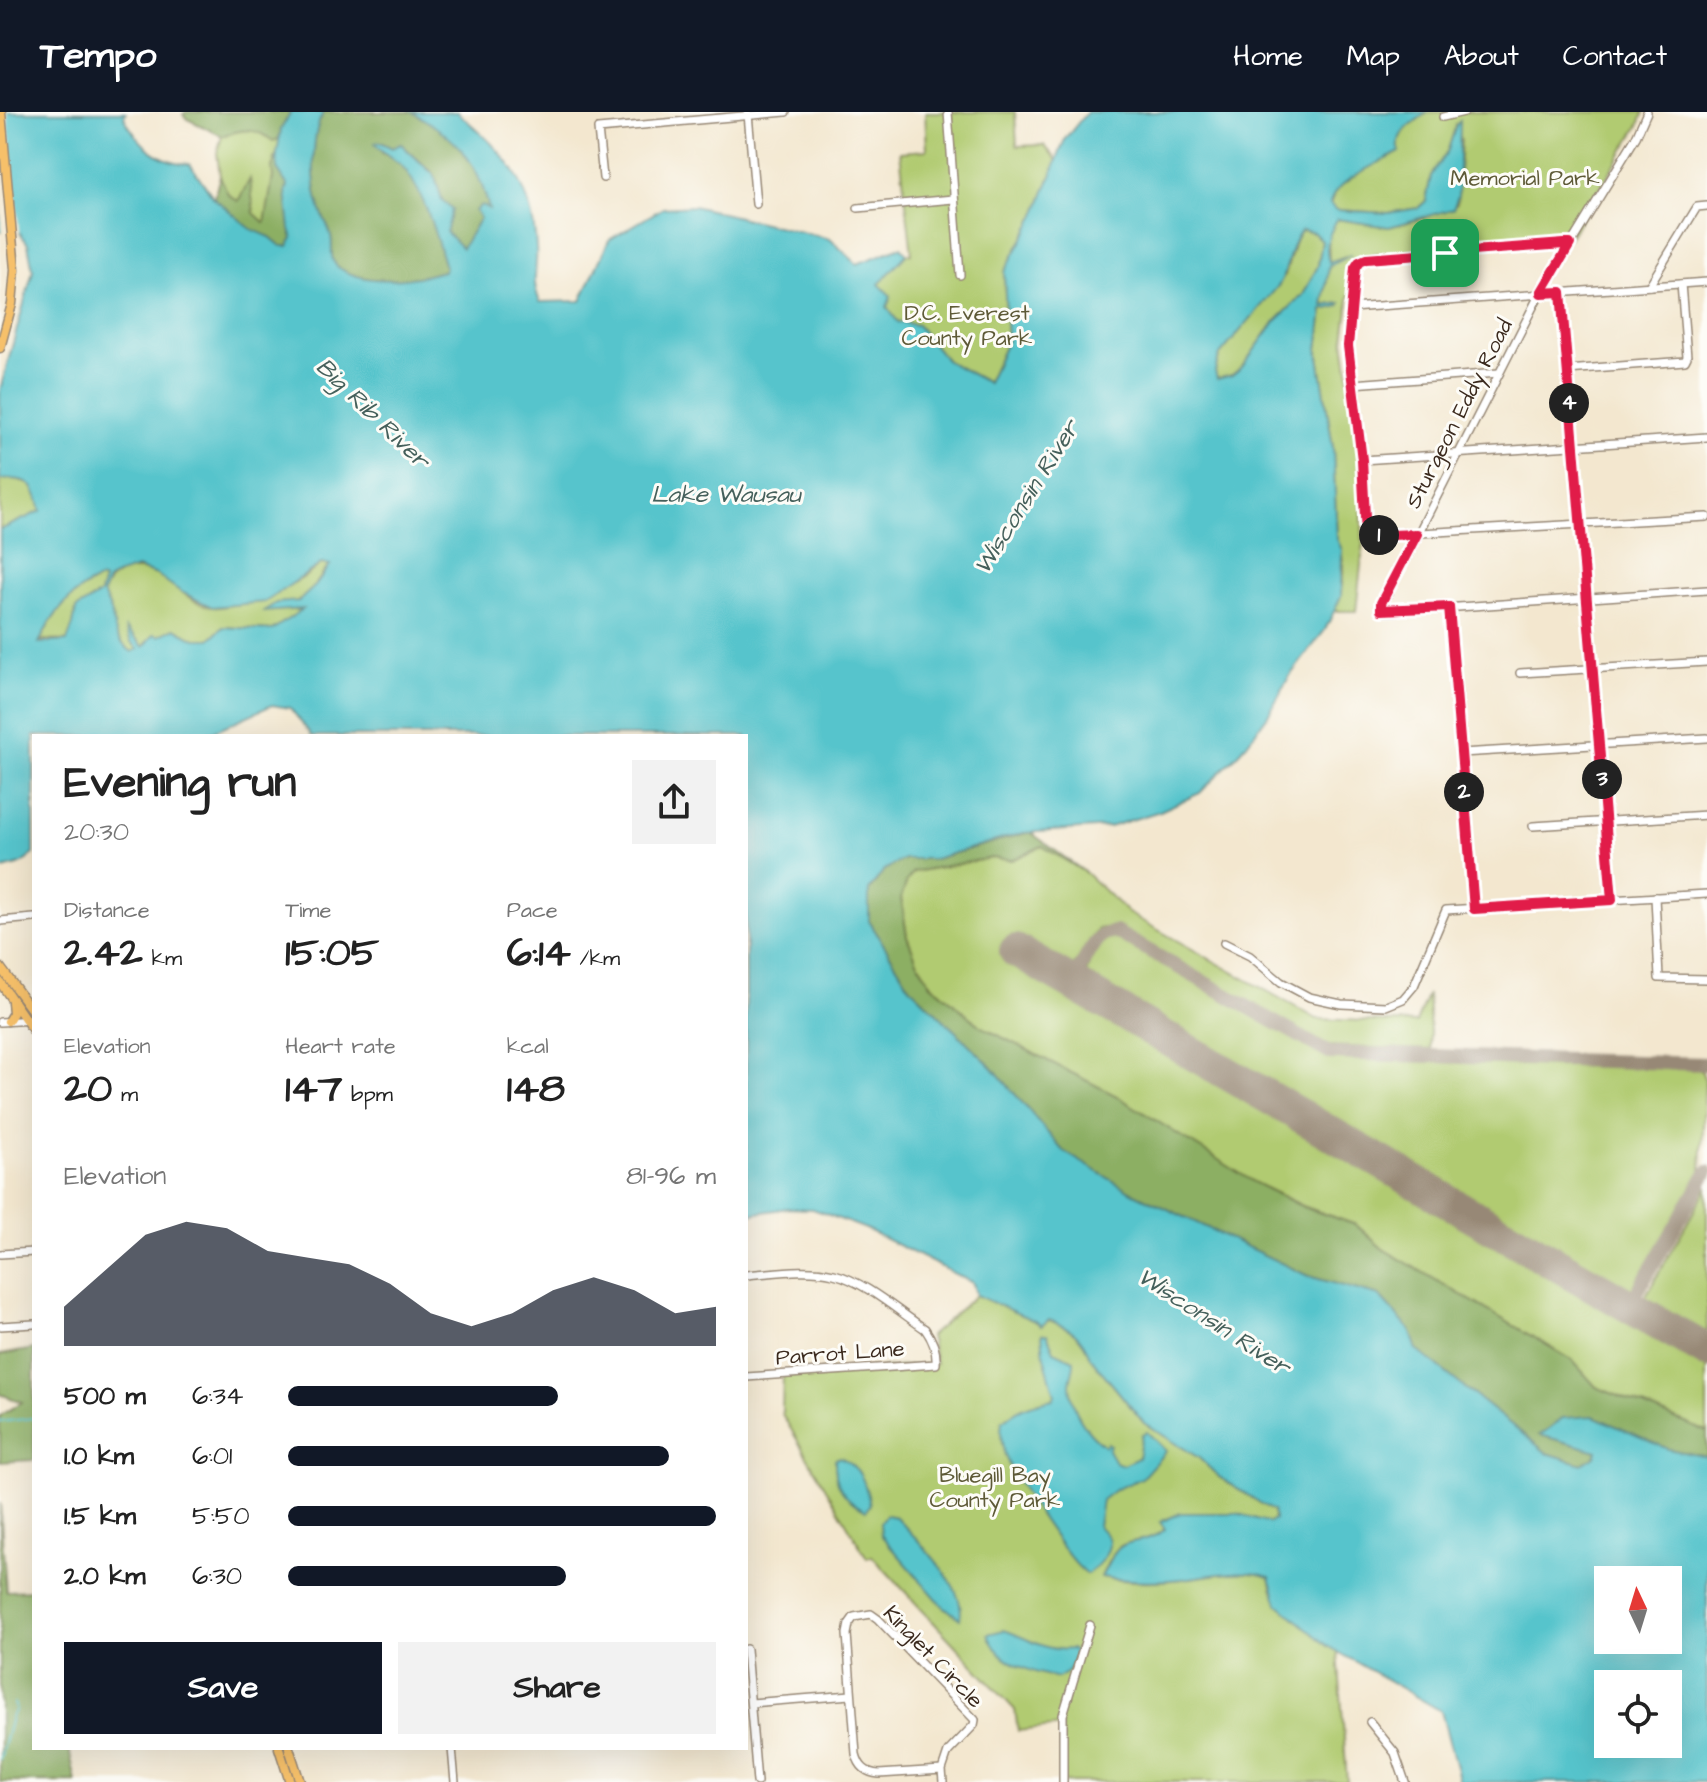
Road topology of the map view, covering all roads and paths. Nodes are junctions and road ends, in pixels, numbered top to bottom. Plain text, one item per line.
1 (1, 112) edge
2 (786, 112) edge
3 (948, 112) edge
4 (1464, 112) edge
5 (1647, 112) edge
6 (748, 114) edge
7 (1443, 117) dead end
8 (603, 178) dead end
9 (953, 199) junction
10 (756, 204) dead end
11 (1707, 206) edge
12 (858, 208) dead end
13 (1570, 244) junction
14 (960, 275) dead end
15 (1707, 282) edge
16 (1681, 284) junction
17 (1649, 286) junction
18 (1561, 292) junction
19 (1541, 293) junction
20 (1351, 308) junction
21 (0, 348) edge
22 (1567, 370) junction
23 (1499, 373) junction
24 (1353, 384) junction
25 (1707, 437) edge
26 (1573, 445) junction
27 (1459, 453) junction
28 (1362, 460) junction
29 (1707, 517) edge
30 (1579, 524) junction
31 (1417, 534) junction
32 (1707, 590) edge
33 (1587, 597) junction
34 (1449, 607) junction
35 (1707, 662) edge
36 (1593, 669) junction
37 (1520, 673) dead end
38 (1707, 738) edge
39 (1600, 745) junction
40 (1461, 753) junction
41 (1707, 815) edge
42 (1606, 821) junction
43 (1533, 826) dead end
44 (1707, 894) edge
45 (1655, 897) junction
46 (1612, 900) junction
47 (1474, 909) junction
48 (32, 918) edge
49 (0, 921) edge
50 (1224, 943) dead end
51 (0, 967) edge
52 (1707, 979) edge
53 (0, 982) edge
54 (9, 994) junction
55 (32, 1010) edge
56 (30, 1021) edge
57 (4, 1022) edge
58 (32, 1252) edge
59 (0, 1254) edge
60 (748, 1275) edge
61 (32, 1324) edge
62 (0, 1326) edge
63 (748, 1377) edge
64 (1090, 1625) dead end
65 (748, 1671) edge
66 (851, 1695) junction
67 (751, 1703) junction
68 (1370, 1722) dead end
69 (280, 1750) edge
70 (290, 1750) edge
71 (452, 1750) edge
72 (942, 1770) junction
73 (290, 1782) edge
74 (300, 1782) edge
75 (455, 1782) edge
76 (757, 1782) edge
77 (943, 1782) edge
78 (1063, 1782) edge
79 (1405, 1782) edge

1 - 21 main road
2 - 6 street
3 - 9 street
4 - 7 street
5 - 13 street, Sturgeon Eddy Road
6 - 8 street
6 - 10 street
9 - 12 street
9 - 14 street
11 - 17 street
13 - 19 street, Sturgeon Eddy Road
13 - 20 street
15 - 16 street
16 - 17 street
16 - 22 street
17 - 18 street
18 - 19 street
18 - 22 street
19 - 20 street
19 - 23 street, Sturgeon Eddy Road
20 - 24 street
22 - 26 street
23 - 24 street
23 - 27 street, Sturgeon Eddy Road
24 - 28 street
25 - 26 street
26 - 27 street
26 - 30 street
27 - 28 street
27 - 31 street, Sturgeon Eddy Road
28 - 31 street
29 - 30 street
30 - 31 street
30 - 33 street
31 - 34 street, Sturgeon Eddy Road
32 - 33 street
33 - 34 street
33 - 36 street
34 - 40 street
35 - 36 street
36 - 37 street
36 - 39 street
38 - 39 street
39 - 40 street
39 - 42 street
40 - 47 street
41 - 42 street
42 - 43 street
42 - 46 street
44 - 45 street
45 - 46 street
45 - 52 street
46 - 47 street
47 - 50 street
48 - 49 street
51 - 55 main road
53 - 54 main road
54 - 56 main road
54 - 57 main road
56 - 57 street
58 - 59 street
60 - 63 street, Parrot Lane
61 - 62 street
64 - 78 street
65 - 67 street
66 - 67 street
66 - 72 street, Kinglet Circle
66 - 72 street, Kinglet Circle
67 - 76 street
68 - 79 street
69 - 73 main road
70 - 74 main road
71 - 75 street
72 - 77 street

